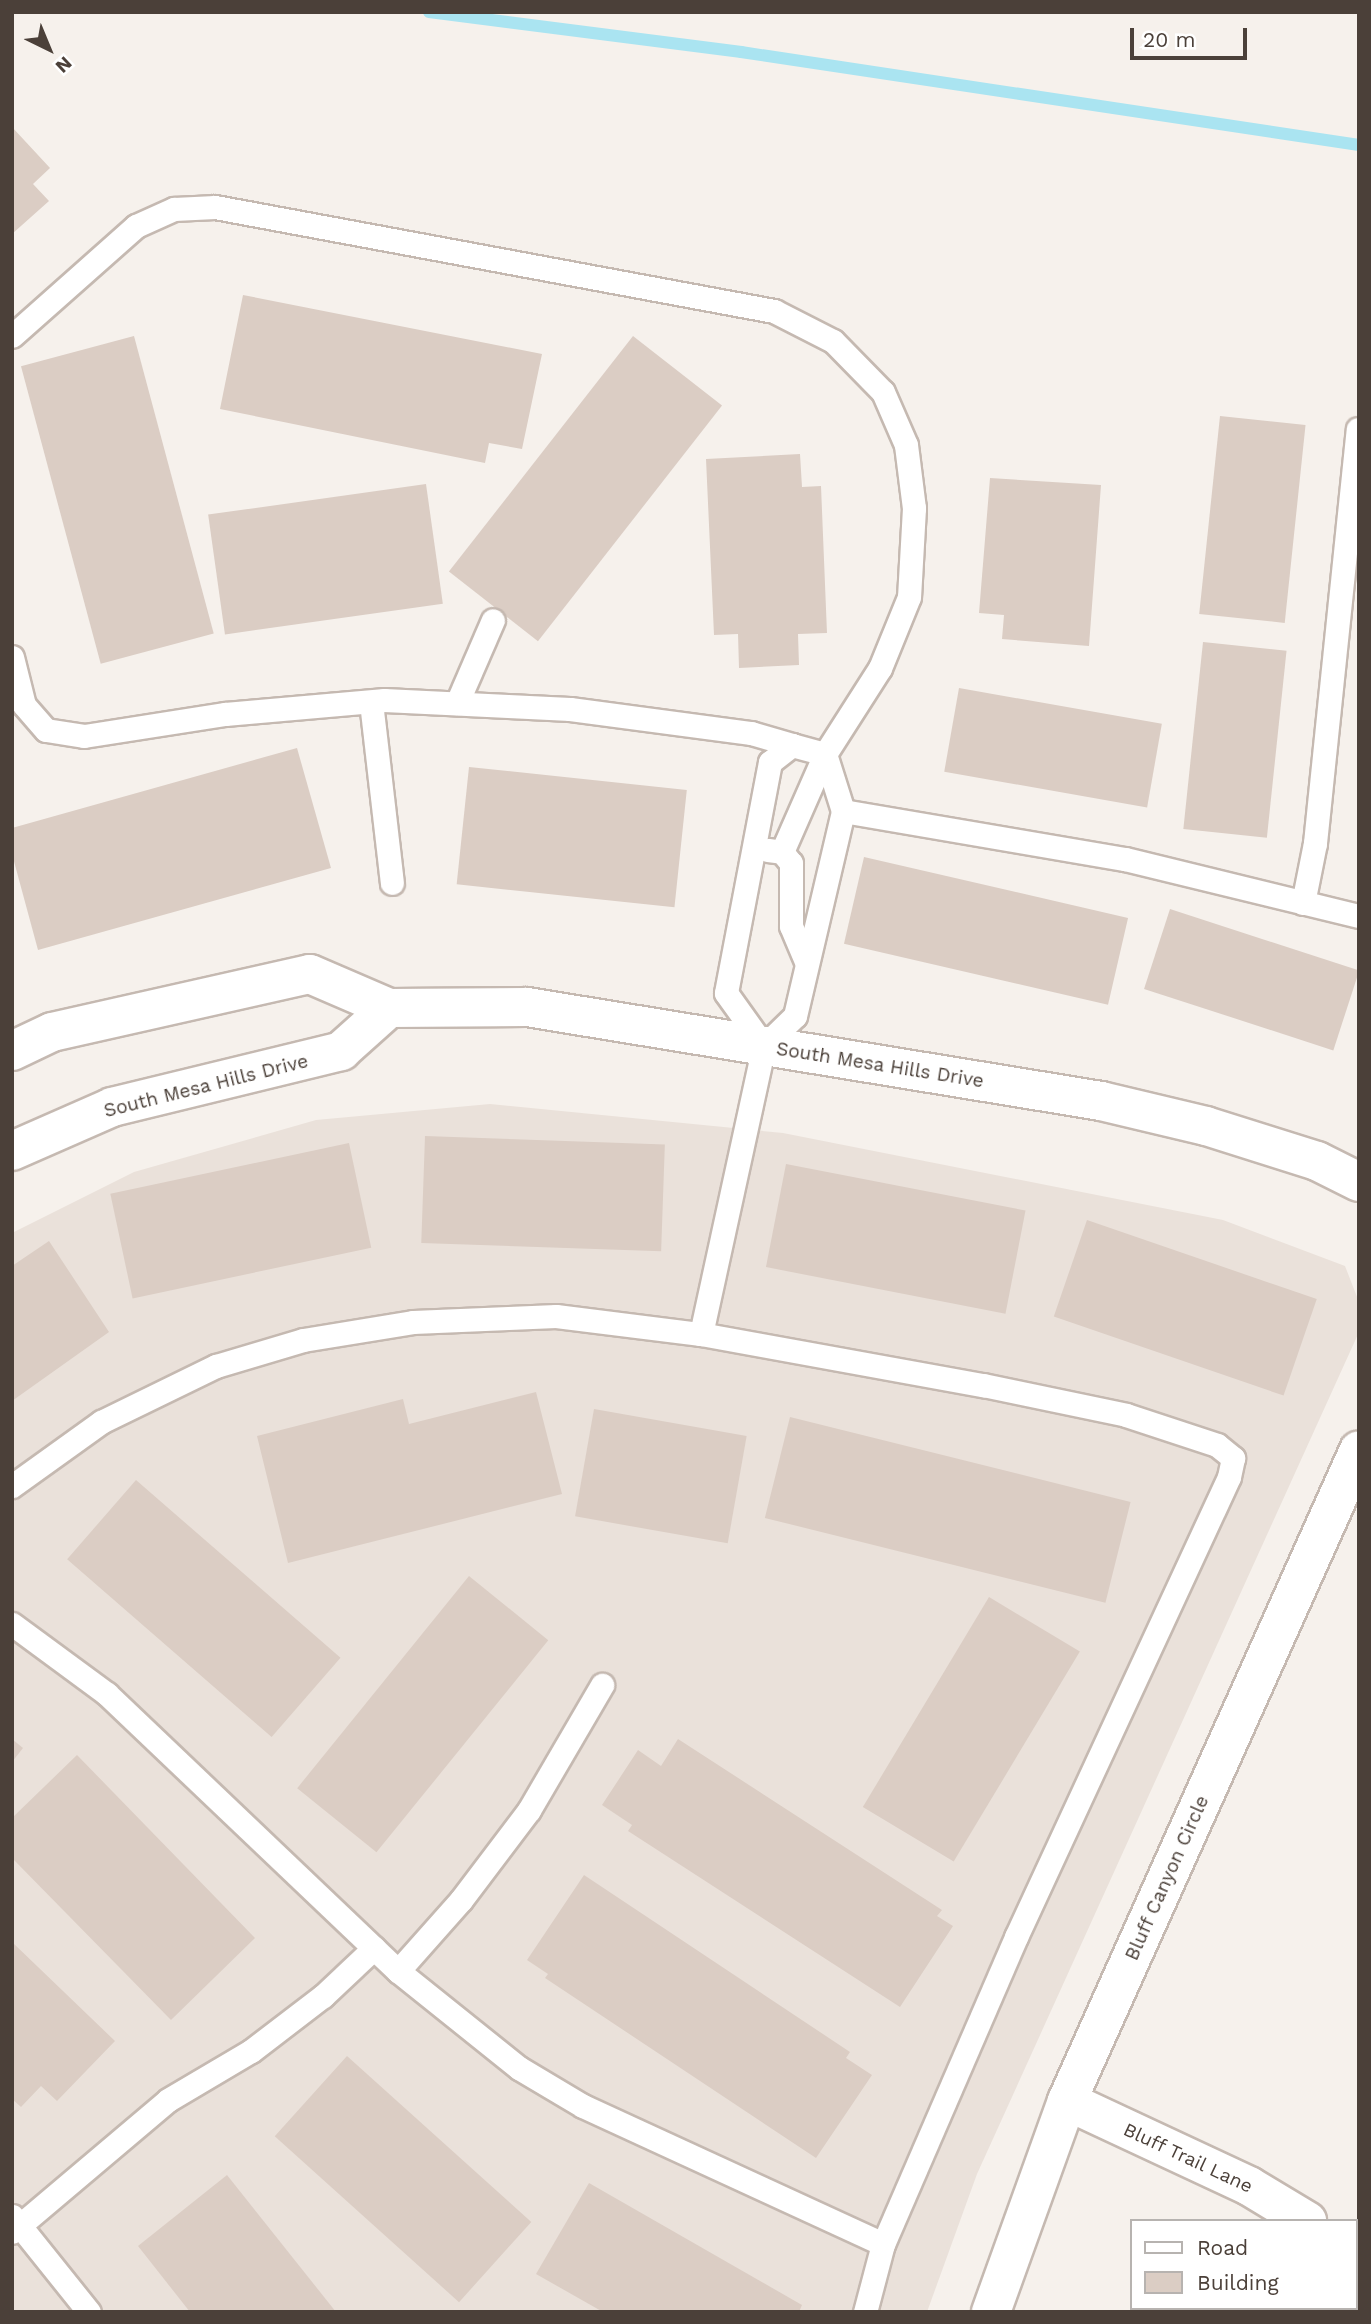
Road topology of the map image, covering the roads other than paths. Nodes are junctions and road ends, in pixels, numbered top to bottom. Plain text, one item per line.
1 (12, 337) edge
2 (1358, 429) edge
3 (493, 620) dead end
4 (12, 657) edge
5 (371, 702) junction
6 (457, 703) junction
7 (792, 745) junction
8 (825, 754) junction
9 (843, 811) junction
10 (753, 847) junction
11 (782, 852) junction
12 (392, 883) dead end
13 (1303, 903) junction
14 (1359, 916) edge
15 (806, 962) junction
16 (389, 1008) junction
17 (764, 1046) junction
18 (12, 1052) edge
19 (12, 1151) edge
20 (1359, 1182) edge
21 (701, 1334) junction
22 (1359, 1450) edge
23 (12, 1486) edge
24 (12, 1624) edge
25 (602, 1685) dead end
26 (374, 1948) junction
27 (398, 1970) junction
28 (1067, 2101) junction
29 (1304, 2219) edge
30 (15, 2224) edge
31 (883, 2244) junction
32 (89, 2312) edge
33 (864, 2312) edge
34 (991, 2312) edge

1 - 8 lane
2 - 13 lane
3 - 6 lane
4 - 5 lane
5 - 6 lane
5 - 12 lane
6 - 7 lane
7 - 8 lane
7 - 10 lane
8 - 9 lane
8 - 11 lane
9 - 13 lane
9 - 15 lane
10 - 11 lane
10 - 17 lane
11 - 15 lane
13 - 14 lane
15 - 17 lane
16 - 17 street, South Mesa Hills Drive
16 - 18 street, South Mesa Hills Drive
16 - 19 street, South Mesa Hills Drive
17 - 20 street, South Mesa Hills Drive
17 - 21 lane
21 - 23 lane
21 - 31 lane
22 - 28 street, Bluff Canyon Circle
24 - 26 lane
25 - 27 lane
26 - 27 lane
26 - 30 lane
27 - 31 lane
28 - 29 street, Bluff Trail Lane
28 - 34 street, Bluff Canyon Circle
30 - 32 lane
31 - 33 lane

